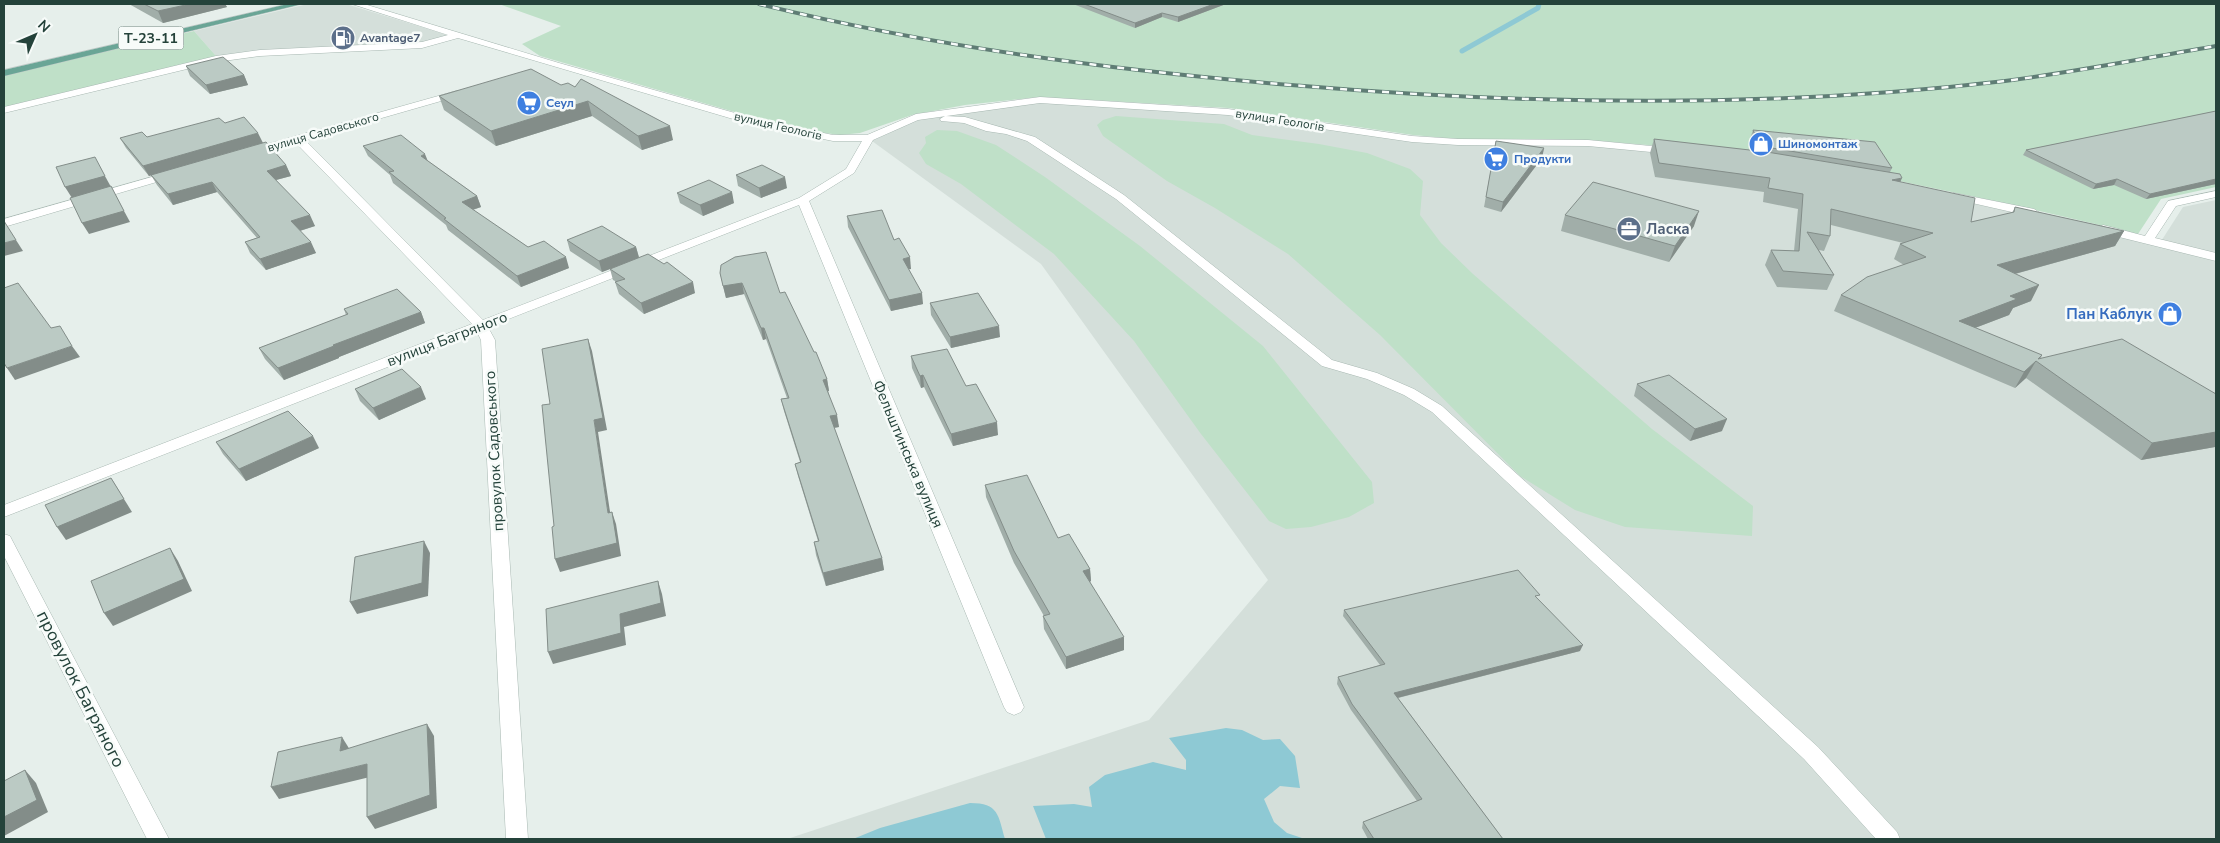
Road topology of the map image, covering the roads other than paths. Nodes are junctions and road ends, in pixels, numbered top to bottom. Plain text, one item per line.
1 (298, 4) edge
2 (356, 4) edge
3 (458, 35) junction
4 (556, 65) junction
5 (536, 71) edge
6 (4, 73) edge
7 (470, 90) edge
8 (4, 110) edge
9 (916, 117) junction
10 (869, 138) junction
11 (298, 139) junction
12 (1682, 151) edge
13 (241, 155) edge
14 (184, 171) edge
15 (1946, 194) edge
16 (2216, 194) edge
17 (802, 200) junction
18 (2045, 216) edge
19 (4, 223) edge
20 (2092, 227) edge
21 (2148, 240) junction
22 (2216, 257) edge
23 (481, 326) junction
24 (4, 511) edge
25 (4, 540) edge
26 (1014, 708) dead end
27 (158, 839) edge
28 (517, 839) edge
29 (1889, 839) edge

1 - 6 main road, Т-23-11
2 - 3 street, вулиця Геологів
3 - 4 street, вулиця Геологів
3 - 8 street
4 - 5 street
4 - 10 street, вулиця Геологів
7 - 11 street, вулиця Садовського
9 - 10 street, вулиця Геологів
9 - 12 street, вулиця Геологів
9 - 29 street
10 - 17 street, вулиця Багряного
11 - 13 street, вулиця Садовського
11 - 23 street, провулок Садовського
14 - 19 street
15 - 18 street
16 - 21 street
17 - 23 street, вулиця Багряного
17 - 26 street, Фельштинська вулиця
20 - 21 street
21 - 22 street
23 - 24 street, вулиця Багряного
23 - 28 street, провулок Садовського
25 - 27 street, провулок Багряного

